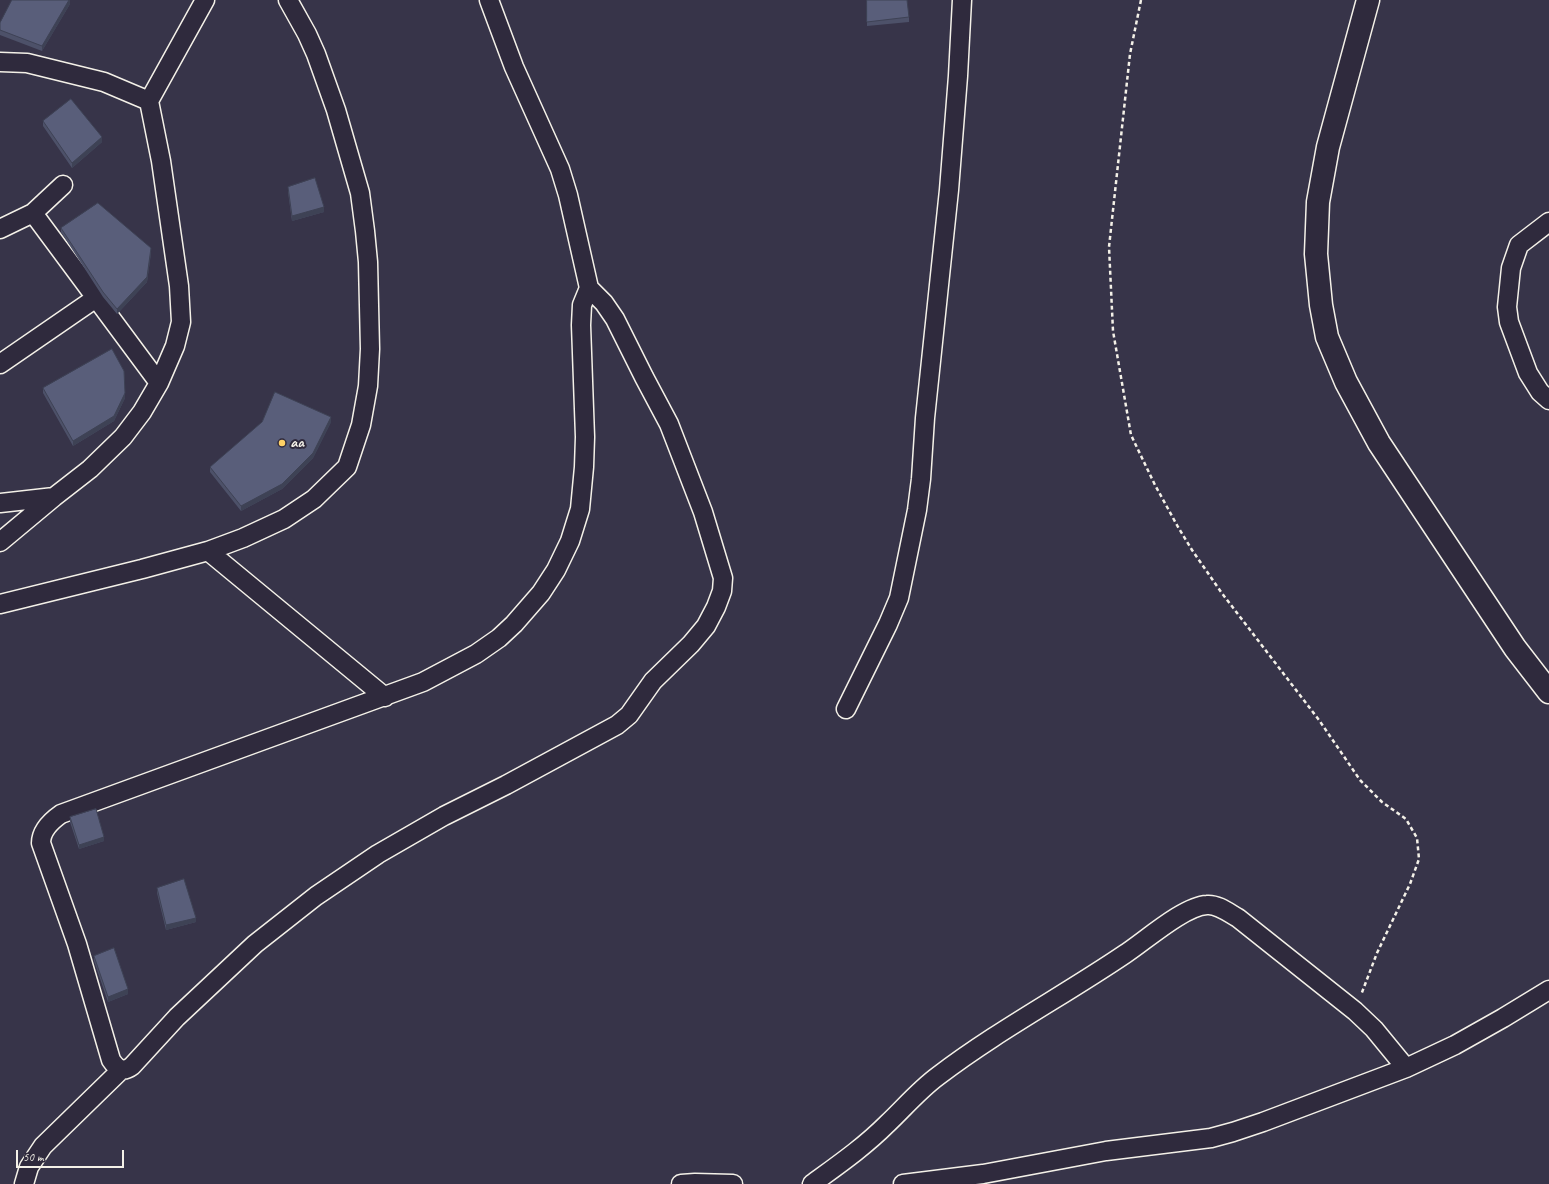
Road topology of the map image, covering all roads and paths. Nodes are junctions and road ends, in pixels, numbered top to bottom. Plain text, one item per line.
1 (205, 0) edge
2 (288, 0) edge
3 (489, 0) edge
4 (962, 0) edge
5 (1141, 0) edge
6 (1368, 0) edge
7 (0, 62) edge
8 (149, 101) junction
9 (63, 185) dead end
10 (33, 213) junction
11 (1549, 222) edge
12 (0, 230) edge
13 (589, 288) junction
14 (96, 298) junction
15 (0, 364) edge
16 (159, 382) junction
17 (1549, 400) edge
18 (54, 497) junction
19 (0, 503) edge
20 (0, 542) edge
21 (208, 550) junction
22 (0, 604) edge
23 (1549, 692) edge
24 (385, 697) junction
25 (846, 709) dead end
26 (1549, 990) edge
27 (1355, 1011) junction
28 (1406, 1068) junction
29 (121, 1070) junction
30 (24, 1184) edge
31 (681, 1184) edge
32 (722, 1184) edge
33 (733, 1184) edge
34 (812, 1184) edge
35 (903, 1184) edge

1 - 8 street
2 - 21 street
3 - 13 street
4 - 25 street
5 - 27 path
6 - 23 main road
7 - 8 street
8 - 16 street
9 - 10 street
10 - 12 street
10 - 14 street
11 - 17 street
13 - 24 street
13 - 29 street
14 - 15 street
14 - 16 street
16 - 18 street
18 - 19 street
18 - 20 street
21 - 22 street
21 - 24 street
24 - 29 street
26 - 28 street
27 - 28 street
27 - 34 street
28 - 35 street
29 - 30 street
31 - 32 street
32 - 33 street

